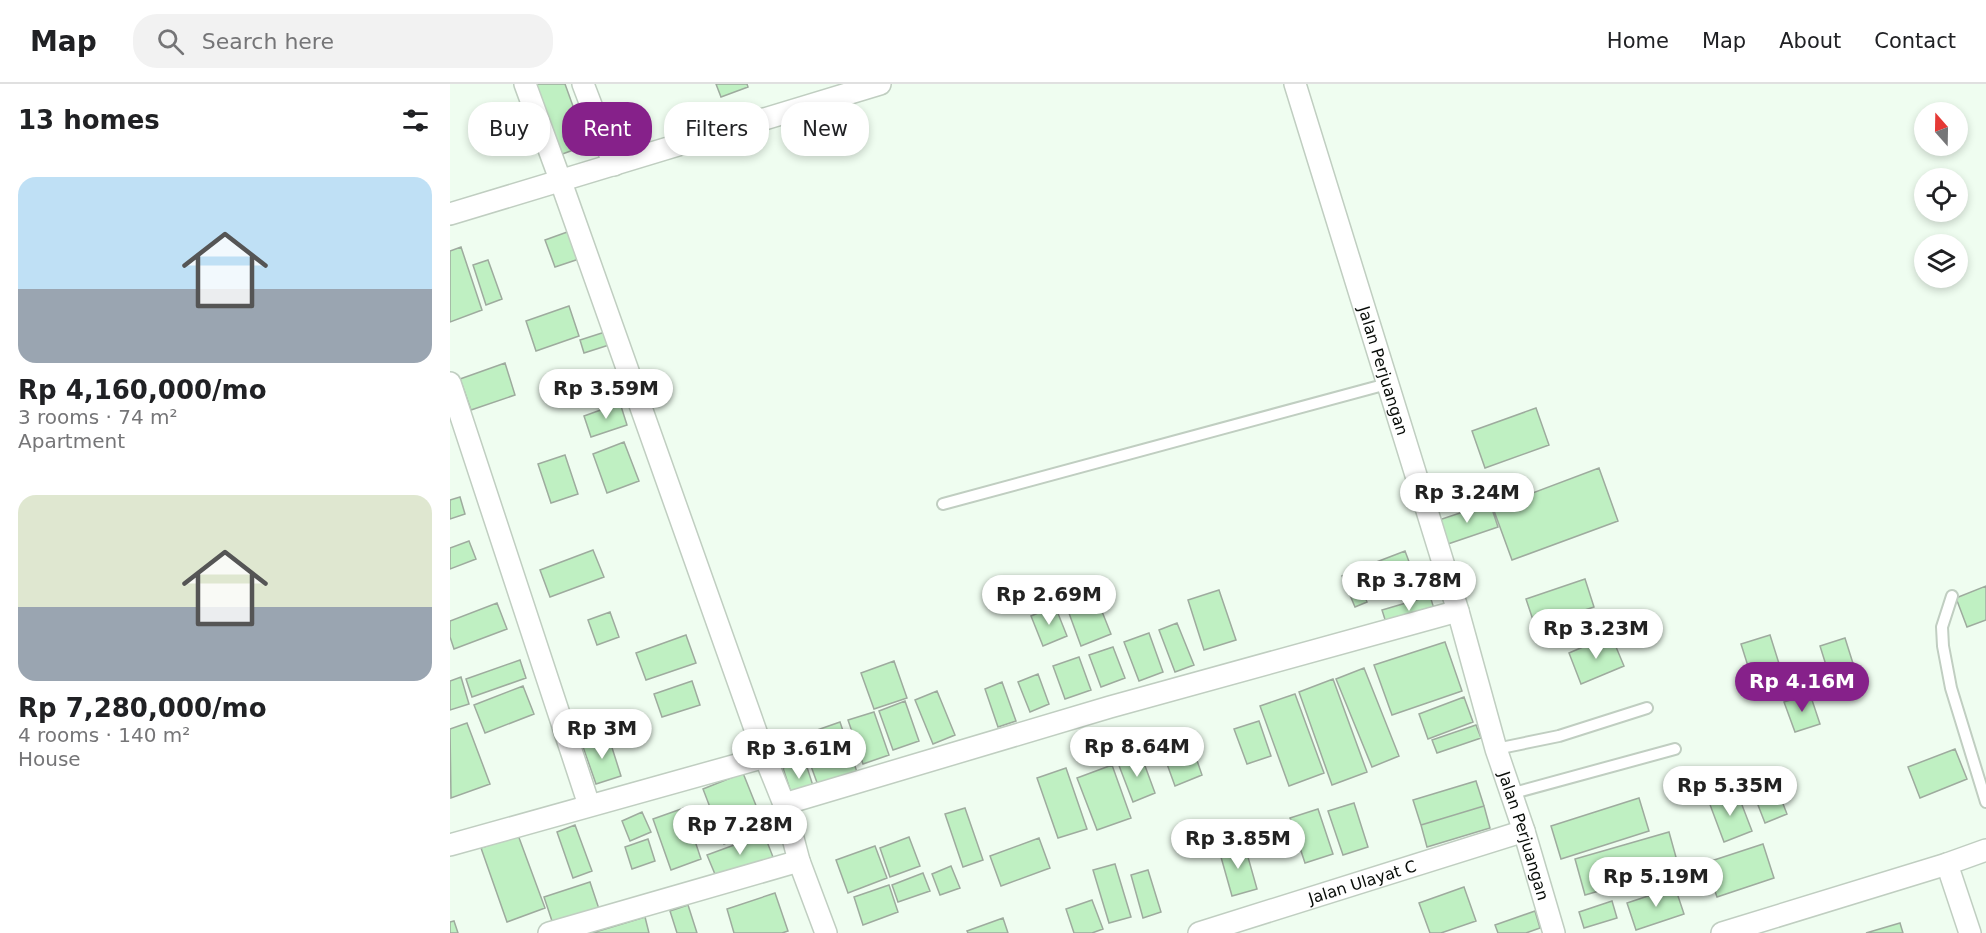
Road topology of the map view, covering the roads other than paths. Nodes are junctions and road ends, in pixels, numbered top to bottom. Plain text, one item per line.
1 (525, 84) edge
2 (583, 84) edge
3 (1295, 84) edge
4 (869, 86) edge
5 (614, 165) junction
6 (561, 182) junction
7 (450, 214) edge
8 (450, 383) edge
9 (1387, 384) junction
10 (943, 504) dead end
11 (1952, 596) dead end
12 (1458, 611) junction
13 (1647, 708) dead end
14 (1496, 748) junction
15 (1675, 749) dead end
16 (765, 757) junction
17 (1510, 794) junction
18 (1986, 802) edge
19 (784, 804) junction
20 (589, 805) junction
21 (1524, 831) junction
22 (450, 844) edge
23 (1986, 850) edge
24 (799, 861) junction
25 (1947, 864) junction
26 (549, 933) edge
27 (826, 933) edge
28 (1199, 933) edge
29 (1554, 933) edge
30 (1722, 933) edge
31 (1970, 933) edge

1 - 6 street
2 - 5 street
3 - 9 street, Jalan Perjuangan
4 - 5 street
5 - 6 street
6 - 7 street
6 - 16 street
8 - 20 street
9 - 10 lane
9 - 12 street, Jalan Perjuangan
11 - 18 lane
12 - 14 street, Jalan Perjuangan
12 - 19 street
13 - 14 lane
14 - 17 street, Jalan Perjuangan
15 - 17 lane
16 - 19 street
16 - 20 street
17 - 21 street, Jalan Perjuangan
19 - 24 street
20 - 22 street
21 - 28 street, Jalan Ulayat C
21 - 29 street, Jalan Perjuangan
23 - 25 street
24 - 26 street
24 - 27 street
25 - 30 street
25 - 31 street

